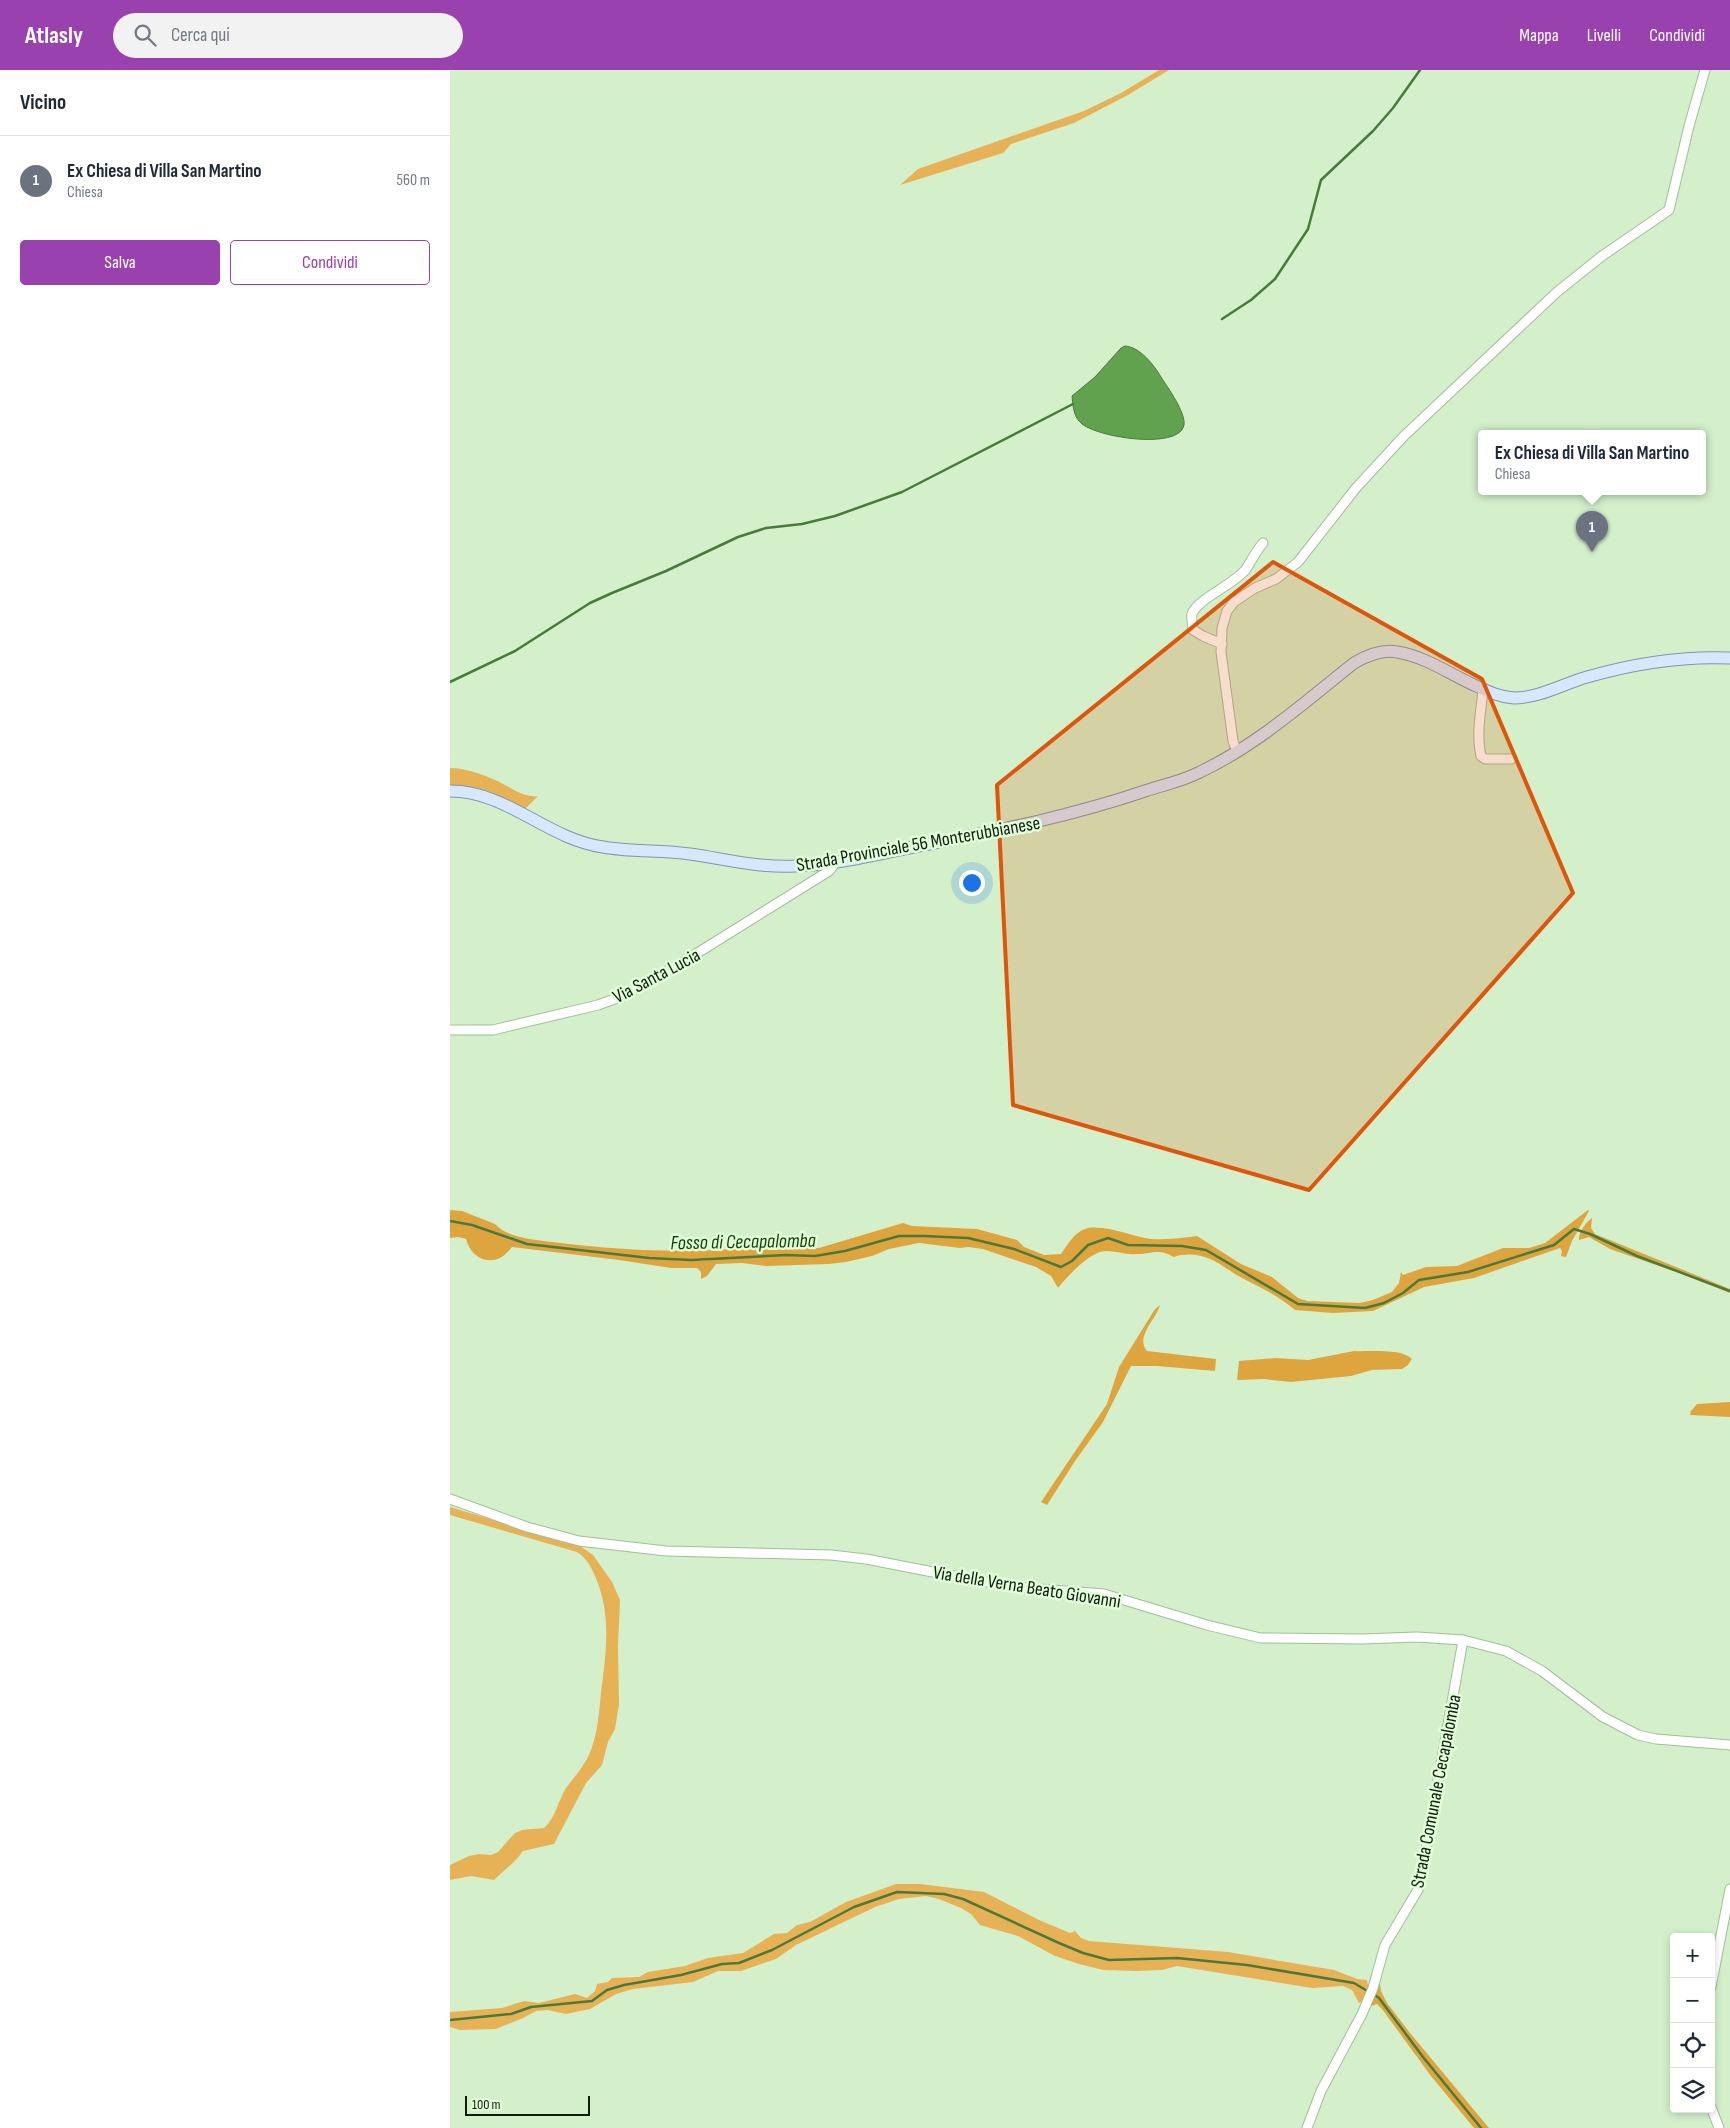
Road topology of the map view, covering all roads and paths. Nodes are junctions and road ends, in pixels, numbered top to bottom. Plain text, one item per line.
1 (1705, 70) edge
2 (1263, 543) dead end
3 (1222, 644) junction
4 (1730, 658) edge
5 (1483, 690) junction
6 (1237, 752) junction
7 (1511, 759) dead end
8 (450, 791) edge
9 (838, 861) junction
10 (450, 1030) edge
11 (450, 1499) edge
12 (1463, 1640) junction
13 (1730, 1745) edge
14 (1730, 1888) edge
15 (1713, 1978) edge
16 (1713, 2113) edge
17 (1307, 2128) edge
18 (1719, 2128) edge

1 - 3 street
2 - 3 street
3 - 6 street
4 - 5 main road, Strada Provinciale 56 Monterubbianese
5 - 6 main road, Strada Provinciale 56 Monterubbianese
5 - 7 street
6 - 9 main road, Strada Provinciale 56 Monterubbianese
8 - 9 main road, Strada Provinciale 56 Monterubbianese
9 - 10 street, Via Santa Lucia
11 - 12 street, Via della Verna Beato Giovanni
12 - 13 street, Via della Verna Beato Giovanni
12 - 17 street, Strada Comunale Cecapalomba
14 - 15 street
16 - 18 street

